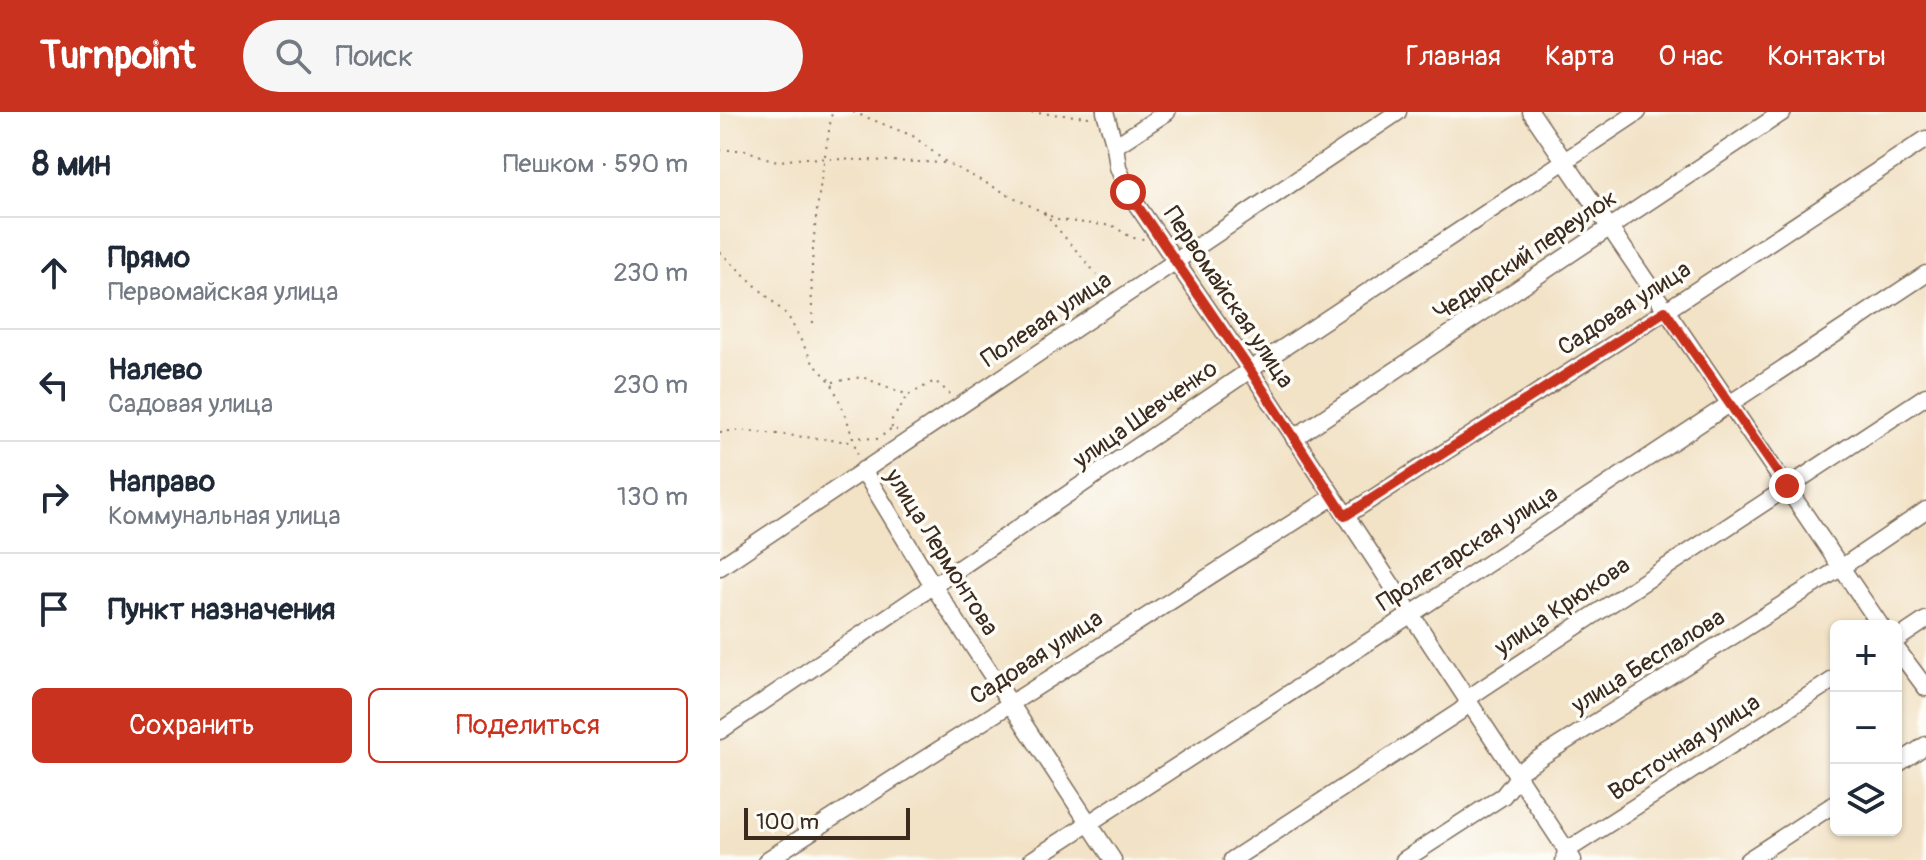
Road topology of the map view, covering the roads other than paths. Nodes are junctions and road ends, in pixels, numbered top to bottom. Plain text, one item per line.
1 (1167, 112) edge
2 (1398, 112) edge
3 (1531, 112) edge
4 (1638, 112) edge
5 (1783, 112) edge
6 (1106, 115) edge
7 (1926, 139) edge
8 (1115, 146) junction
9 (1565, 163) junction
10 (1610, 227) junction
11 (1175, 262) junction
12 (1926, 274) edge
13 (1665, 311) junction
14 (1250, 370) junction
15 (1926, 396) edge
16 (1730, 403) junction
17 (1294, 438) junction
18 (863, 470) junction
19 (1787, 486) junction
20 (1333, 497) junction
21 (1926, 510) edge
22 (1345, 516) junction
23 (720, 567) edge
24 (1842, 567) junction
25 (934, 587) junction
26 (1410, 615) junction
27 (1877, 620) edge
28 (1926, 620) edge
29 (1902, 636) edge
30 (1902, 656) edge
31 (1830, 682) edge
32 (1926, 688) edge
33 (1467, 699) junction
34 (1009, 703) junction
35 (720, 731) edge
36 (1926, 745) edge
37 (1898, 764) edge
38 (1517, 773) junction
39 (1830, 807) edge
40 (1087, 824) junction
41 (1568, 857) edge
42 (767, 860) edge
43 (1032, 860) edge
44 (1113, 860) edge
45 (1232, 860) edge
46 (1404, 860) edge
47 (1748, 860) edge

1 - 8 street
2 - 11 street, Полевая улица
3 - 9 street
4 - 9 street, улица Шевченко
5 - 10 street, Чедырский переулок
6 - 8 street, Первомайская улица
7 - 13 street, Садовая улица
8 - 11 street, Первомайская улица
9 - 10 street
9 - 14 street, улица Шевченко
10 - 13 street
10 - 17 street, Чедырский переулок
11 - 14 street, Первомайская улица
11 - 18 street, Полевая улица
12 - 16 street, Пролетарская улица
13 - 16 street
13 - 22 street, Садовая улица
14 - 17 street, Первомайская улица
14 - 25 street, улица Шевченко
15 - 19 street, улица Крюкова
16 - 19 street
16 - 26 street, Пролетарская улица
17 - 20 street, Первомайская улица
18 - 23 street, Полевая улица
18 - 25 street, улица Лермонтова
19 - 24 street
19 - 33 street, улица Крюкова
20 - 22 street, Первомайская улица
20 - 34 street, Садовая улица
21 - 24 street, улица Беспалова
22 - 26 street, Первомайская улица
24 - 27 street
24 - 38 street, улица Беспалова
25 - 34 street, улица Лермонтова
25 - 35 street, улица Шевченко
26 - 33 street, Первомайская улица
26 - 40 street, Пролетарская улица
28 - 29 street
30 - 32 street
31 - 41 street, Восточная улица
33 - 38 street, Первомайская улица
33 - 45 street, улица Крюкова
34 - 40 street, улица Лермонтова
34 - 42 street, Садовая улица
36 - 37 street
38 - 41 street, Первомайская улица
38 - 46 street, улица Беспалова
39 - 47 street
40 - 43 street, Пролетарская улица
40 - 44 street, улица Лермонтова

